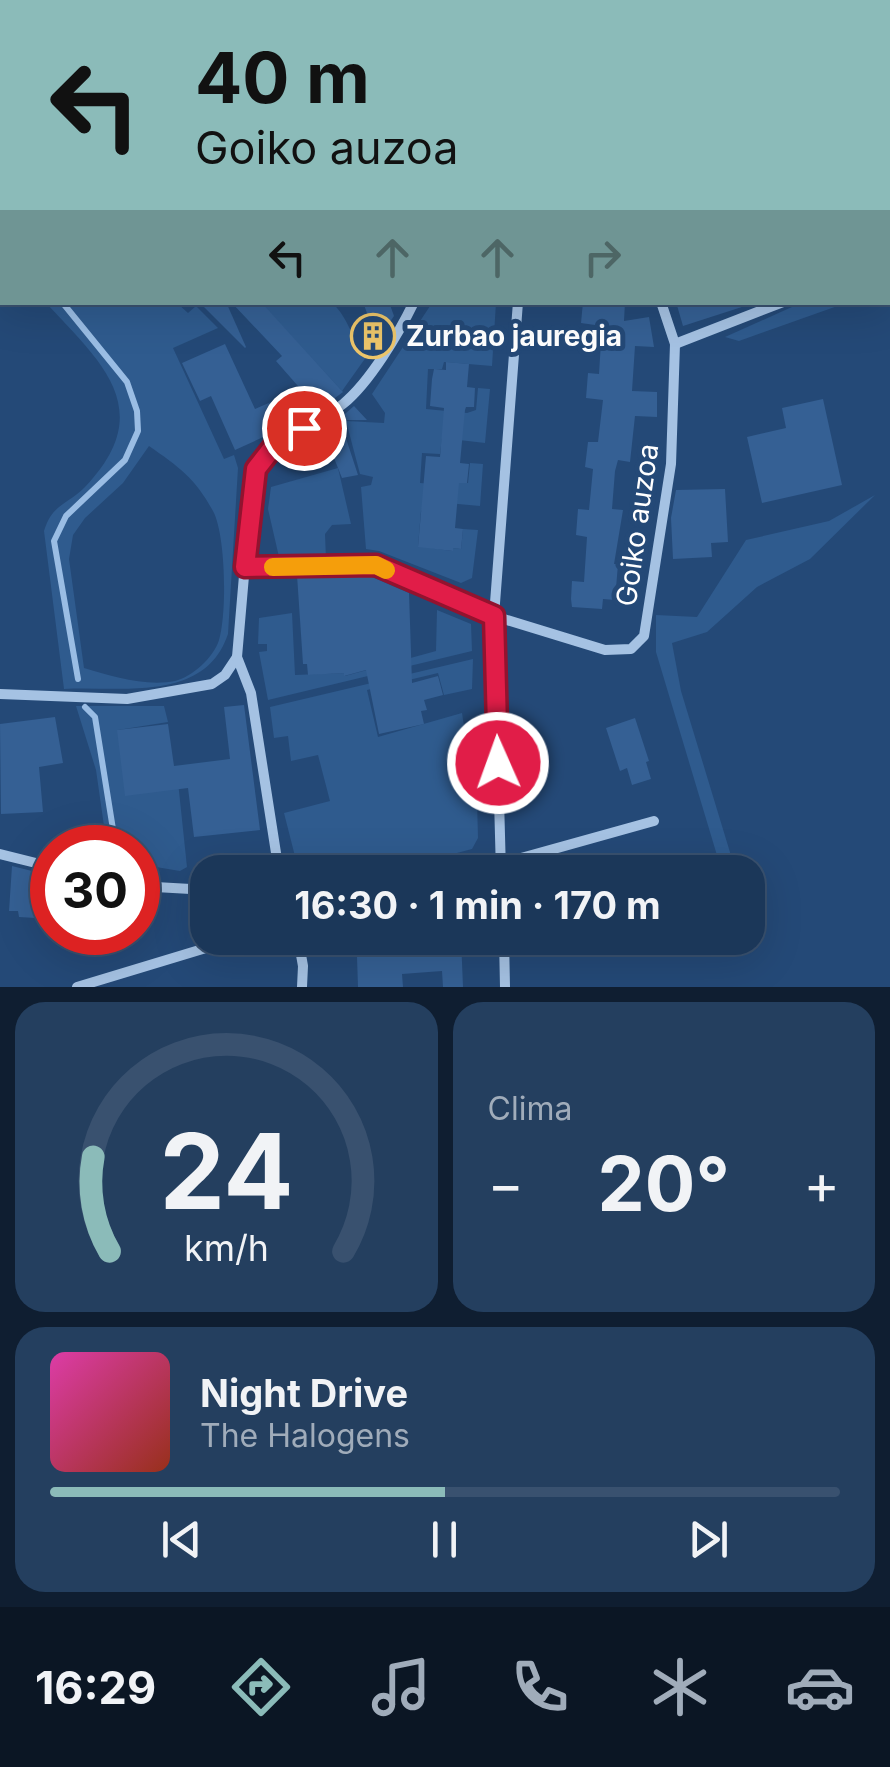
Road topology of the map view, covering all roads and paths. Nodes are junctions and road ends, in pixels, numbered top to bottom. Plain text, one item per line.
1 (412, 305) edge
2 (518, 305) edge
3 (662, 305) edge
4 (775, 305) edge
5 (675, 344) junction
6 (245, 567) junction
7 (494, 616) junction
8 (238, 656) junction
9 (0, 694) edge
10 (654, 820) dead end
11 (0, 854) edge
12 (276, 855) edge
13 (501, 855) edge
14 (542, 855) edge
15 (30, 862) edge
16 (160, 887) edge
17 (190, 889) edge
18 (190, 953) edge
19 (302, 955) edge
20 (504, 955) edge
21 (77, 987) edge
22 (302, 987) edge
23 (505, 987) edge

1 - 6 street
2 - 7 street
3 - 5 street, Goiko auzoa
4 - 5 street
5 - 7 street, Goiko auzoa
6 - 7 street, Goiko auzoa
6 - 8 street
7 - 13 street
8 - 9 street
8 - 12 street
10 - 14 street
11 - 15 street
16 - 17 street
18 - 21 street
19 - 22 street
20 - 23 street

